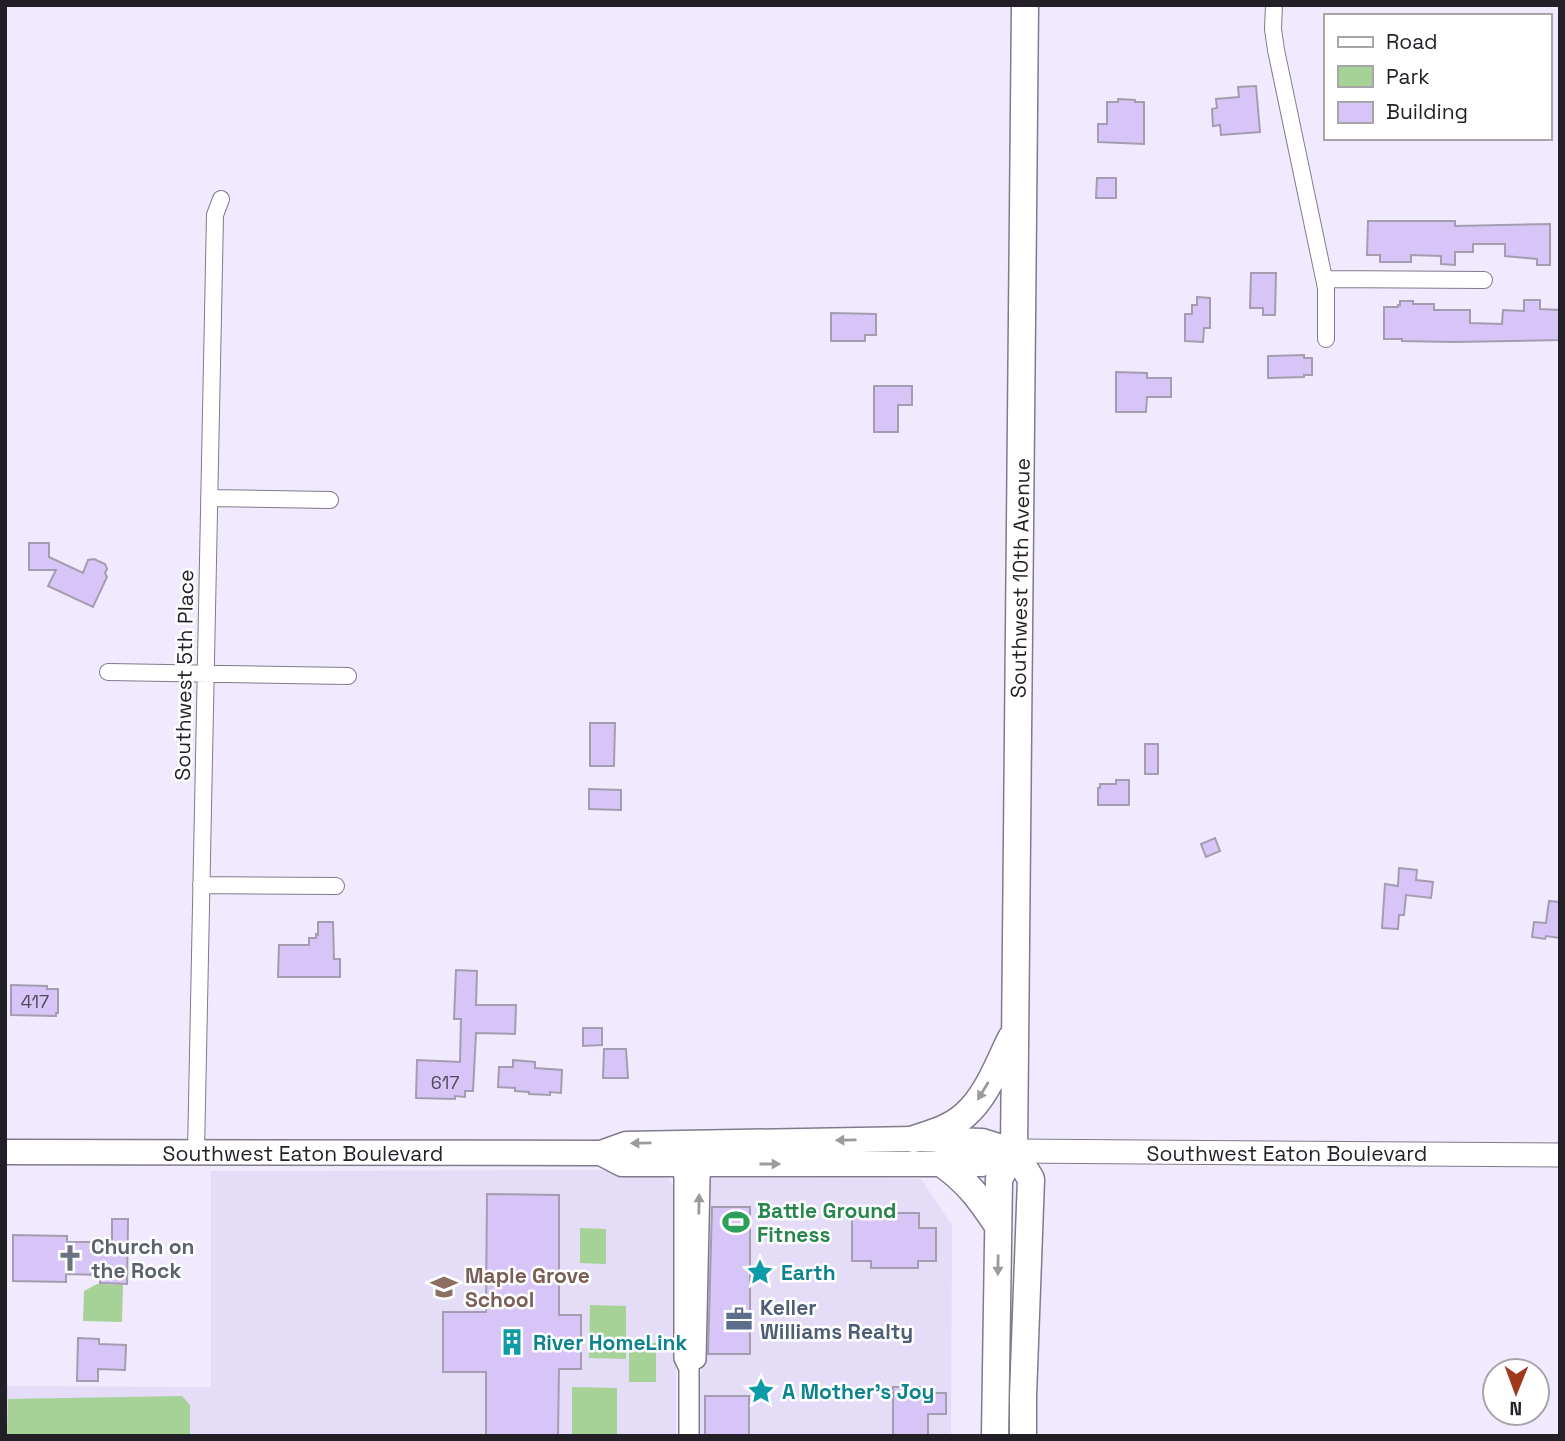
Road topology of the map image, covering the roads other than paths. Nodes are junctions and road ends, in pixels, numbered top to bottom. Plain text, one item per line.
1 (1026, 5) edge
2 (1274, 5) edge
3 (221, 200) dead end
4 (1324, 279) junction
5 (1484, 280) dead end
6 (1326, 340) dead end
7 (209, 498) junction
8 (330, 500) dead end
9 (108, 672) dead end
10 (205, 673) junction
11 (348, 676) dead end
12 (201, 885) junction
13 (336, 886) dead end
14 (1015, 1031) junction
15 (914, 1139) junction
16 (762, 1142) junction
17 (1014, 1151) junction
18 (5, 1152) edge
19 (196, 1153) junction
20 (601, 1153) junction
21 (1560, 1156) edge
22 (941, 1163) junction
23 (692, 1164) junction
24 (998, 1226) junction
25 (689, 1436) edge
26 (995, 1436) edge
27 (1023, 1436) edge

1 - 14 highway, Southwest 10th Avenue
2 - 4 street
3 - 7 street, Southwest 5th Place
4 - 5 street
4 - 6 street
7 - 8 street
7 - 10 street, Southwest 5th Place
9 - 10 street
10 - 11 street
10 - 12 street, Southwest 5th Place
12 - 13 street
12 - 19 street, Southwest 5th Place
14 -> 15 highway
14 - 17 highway, Southwest 10th Avenue
15 -> 16 main road, Southwest Eaton Boulevard
15 - 17 main road, Southwest Eaton Boulevard
16 -> 20 main road, Southwest Eaton Boulevard
16 - 23 main road
17 - 21 main road, Southwest Eaton Boulevard
17 - 22 main road, Southwest Eaton Boulevard
17 - 24 highway, Southwest 10th Avenue
17 - 27 highway, Southwest 10th Avenue
18 - 19 main road, Southwest Eaton Boulevard
19 - 20 main road, Southwest Eaton Boulevard
20 - 23 main road, Southwest Eaton Boulevard
23 -> 22 main road, Southwest Eaton Boulevard
22 - 24 highway
23 - 25 street
24 -> 26 highway, Southwest 10th Avenue

